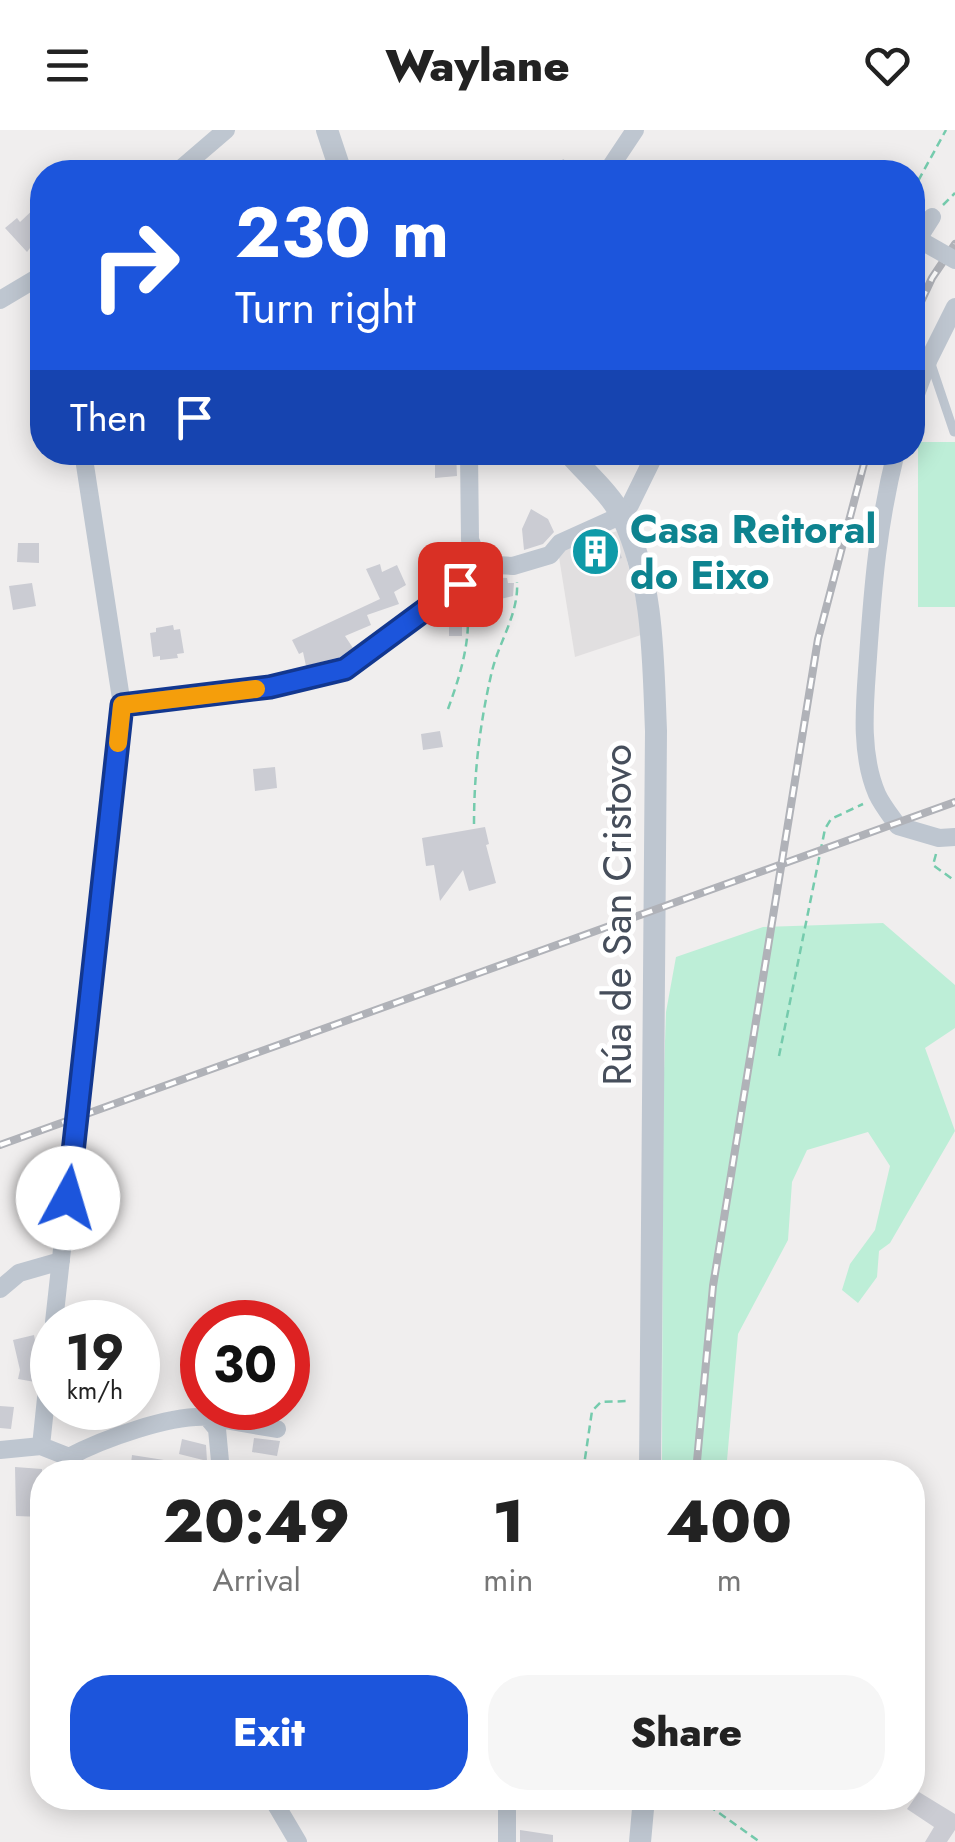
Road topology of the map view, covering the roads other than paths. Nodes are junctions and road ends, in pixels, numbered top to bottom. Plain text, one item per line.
1 (226, 130) edge
2 (327, 130) edge
3 (636, 130) edge
4 (191, 160) edge
5 (338, 160) edge
6 (616, 160) edge
7 (932, 217) dead end
8 (925, 228) edge
9 (925, 243) edge
10 (955, 260) edge
11 (30, 283) edge
12 (0, 300) edge
13 (955, 308) edge
14 (930, 358) junction
15 (925, 371) edge
16 (954, 432) edge
17 (85, 465) edge
18 (468, 465) edge
19 (579, 465) edge
20 (650, 465) edge
21 (893, 465) edge
22 (622, 515) junction
23 (480, 564) junction
24 (122, 705) junction
25 (947, 837) edge
26 (61, 1261) junction
27 (0, 1289) edge
28 (57, 1300) edge
29 (180, 1418) edge
30 (44, 1430) edge
31 (217, 1430) edge
32 (42, 1446) junction
33 (0, 1450) edge
34 (66, 1460) edge
35 (80, 1460) edge
36 (220, 1460) edge
37 (650, 1460) edge
38 (279, 1810) edge
39 (643, 1810) edge
40 (507, 1811) dead end
41 (298, 1842) edge
42 (507, 1842) edge
43 (640, 1842) edge

1 - 4 street
2 - 5 street
3 - 6 street
7 - 8 street
9 - 10 street, bridge
11 - 12 street
13 - 14 street
14 - 15 street
14 - 16 lane
17 - 24 street
18 - 23 street
19 - 22 street, Rúa de San Cristovo
20 - 22 street
21 - 25 street
22 - 23 street
22 - 37 street, Rúa de San Cristovo
23 - 24 street
24 - 26 street
26 - 27 street
26 - 28 street
29 - 35 street
30 - 32 street
31 - 36 street
32 - 33 street
32 - 34 street
38 - 41 street
39 - 43 street
40 - 42 street

